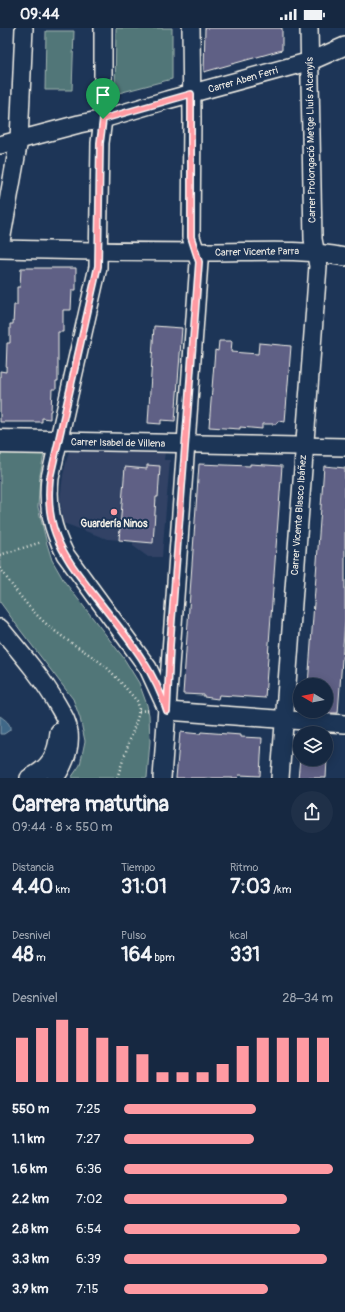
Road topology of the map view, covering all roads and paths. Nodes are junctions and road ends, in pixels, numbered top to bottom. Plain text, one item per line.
1 (24, 28) edge
2 (103, 28) edge
3 (191, 28) edge
4 (309, 28) edge
5 (345, 46) edge
6 (310, 61) junction
7 (191, 94) junction
8 (103, 119) junction
9 (19, 140) junction
10 (0, 145) edge
11 (0, 248) edge
12 (99, 251) junction
13 (196, 252) junction
14 (316, 252) junction
15 (345, 257) edge
16 (0, 436) edge
17 (54, 442) junction
18 (185, 445) junction
19 (304, 446) junction
20 (0, 447) edge
21 (345, 447) edge
22 (48, 540) dead end
23 (0, 555) edge
24 (0, 568) edge
25 (0, 628) edge
26 (170, 645) junction
27 (136, 651) junction
28 (50, 691) junction
29 (139, 711) junction
30 (159, 711) junction
31 (284, 720) junction
32 (345, 724) edge
33 (29, 778) edge
34 (55, 778) edge
35 (117, 778) edge
36 (162, 778) edge
37 (280, 778) edge

1 - 9 street
2 - 8 street
3 - 7 street
4 - 6 street, Carrer Prolongació Metge Lluís Alcanyís
5 - 6 street, Carrer Aben Ferri
6 - 7 street, Carrer Aben Ferri
6 - 14 street, Carrer Prolongació Metge Lluís Alcanyís
7 - 8 street, Carrer Aben Ferri
7 - 13 street
8 - 9 street, Carrer Aben Ferri
8 - 12 street
9 - 10 street, Carrer Aben Ferri
9 - 11 street
11 - 12 street, Carrer Vicente Parra
12 - 13 street, Carrer Vicente Parra
12 - 17 street
13 - 14 street, Carrer Vicente Parra
13 - 18 street
14 - 15 street, Carrer Vicente Parra
14 - 19 street, Carrer Vicente Blasco Ibáñez
16 - 17 street, Carrer Isabel de Villena
17 - 18 street, Carrer Isabel de Villena
17 - 20 street, Carrer Isabel de Villena
17 - 27 street
18 - 19 street, Carrer Isabel de Villena
18 - 26 street
19 - 21 street, Carrer Isabel de Villena
19 - 31 street, Carrer Vicente Blasco Ibáñez
22 - 23 path
24 - 29 path
25 - 28 street
26 - 27 street
26 - 30 street
27 - 30 street
28 - 33 street
28 - 34 street
29 - 30 path
29 - 35 path
30 - 31 street
30 - 36 street
31 - 32 street
31 - 37 street, Carrer Vicente Blasco Ibáñez

